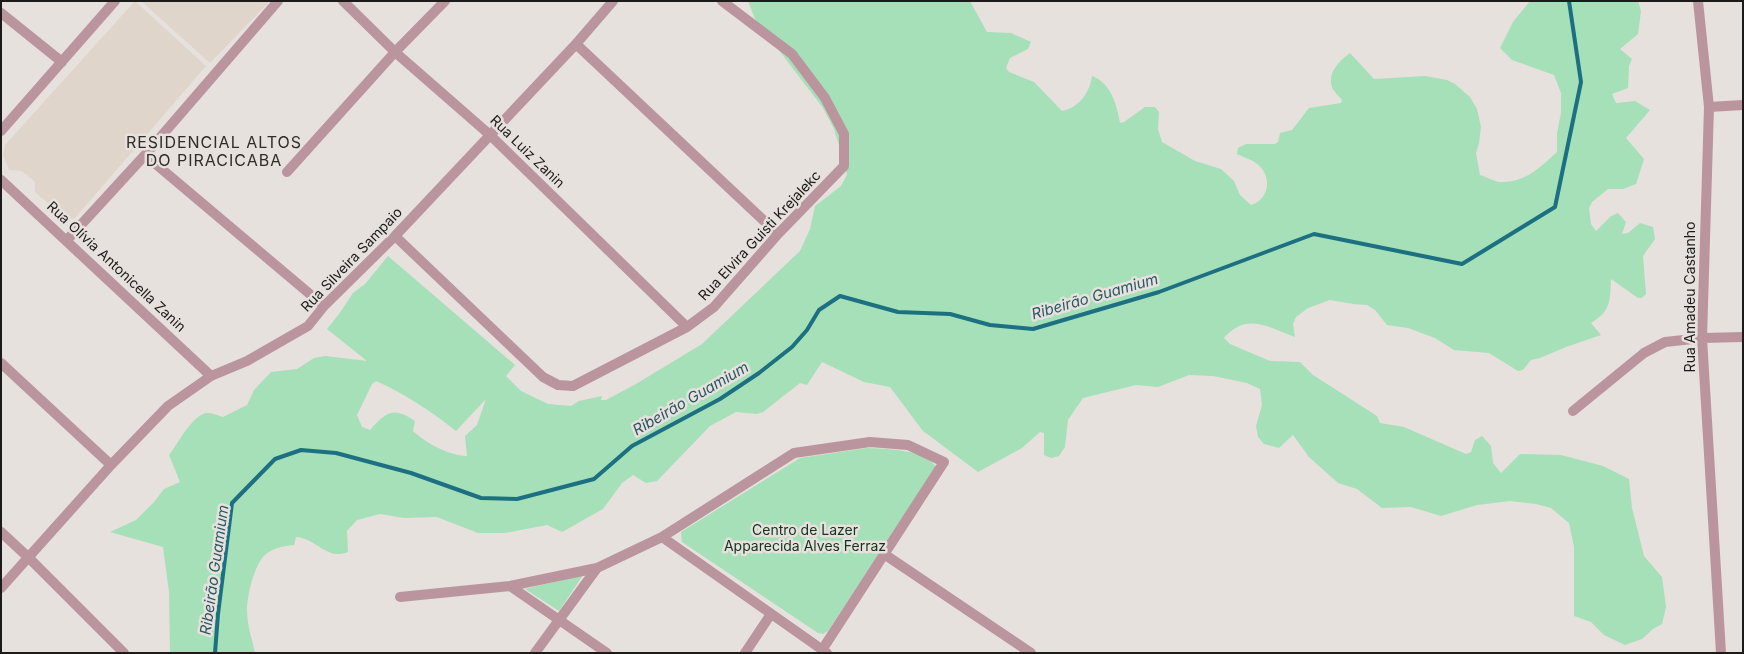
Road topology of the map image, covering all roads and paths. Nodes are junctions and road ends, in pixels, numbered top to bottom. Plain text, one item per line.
1 (115, 1) edge
2 (278, 1) edge
3 (342, 1) edge
4 (444, 1) edge
5 (613, 1) edge
6 (722, 1) edge
7 (1698, 1) edge
8 (1, 12) edge
9 (576, 44) junction
10 (395, 52) junction
11 (62, 62) junction
12 (1743, 105) edge
13 (1709, 107) junction
14 (1, 131) edge
15 (490, 135) junction
16 (145, 155) junction
17 (287, 172) dead end
18 (1, 180) edge
19 (778, 234) junction
20 (394, 236) junction
21 (67, 240) junction
22 (324, 306) junction
23 (687, 327) junction
24 (1702, 338) junction
25 (1743, 338) edge
26 (1, 363) edge
27 (211, 376) junction
28 (1573, 411) dead end
29 (111, 465) junction
30 (1, 532) edge
31 (662, 537) junction
32 (884, 554) junction
33 (29, 558) junction
34 (597, 568) junction
35 (510, 586) junction
36 (1, 588) edge
37 (400, 597) dead end
38 (771, 614) junction
39 (559, 620) junction
40 (824, 651) edge
41 (124, 653) edge
42 (535, 653) edge
43 (607, 653) edge
44 (745, 653) edge
45 (1031, 653) edge
46 (1721, 653) edge

1 - 11 street
2 - 16 street
3 - 10 street, Rua Luiz Zanin
4 - 10 street
5 - 9 street, Rua Silveira Sampaio
6 - 19 street, Rua Elvira Guisti Krejalekc
7 - 13 street, Rua Amadeu Castanho
8 - 11 street
9 - 15 street, Rua Silveira Sampaio
9 - 19 street
10 - 15 street, Rua Luiz Zanin
10 - 17 street
11 - 14 street
12 - 13 street
13 - 24 street, Rua Amadeu Castanho
15 - 20 street, Rua Silveira Sampaio
15 - 23 street, Rua Luiz Zanin
16 - 21 street
16 - 22 street
18 - 21 street, Rua Olívia Antonicella Zanin
19 - 23 street, Rua Elvira Guisti Krejalekc
20 - 22 street, Rua Silveira Sampaio
20 - 23 street, Rua Elvira Guisti Krejalekc
21 - 27 street, Rua Olívia Antonicella Zanin
22 - 27 street, Rua Silveira Sampaio
24 - 25 street
24 - 28 street
24 - 46 street, Rua Amadeu Castanho
26 - 29 street
27 - 29 street, Rua Silveira Sampaio
29 - 33 street, Rua Silveira Sampaio
30 - 33 street
31 - 32 street
31 - 34 street
31 - 38 street
32 - 40 street
32 - 45 street
33 - 36 street, Rua Silveira Sampaio
33 - 41 street
34 - 35 street
34 - 39 street
35 - 37 street
35 - 39 street
38 - 40 street
38 - 44 street
39 - 42 street
39 - 43 street

